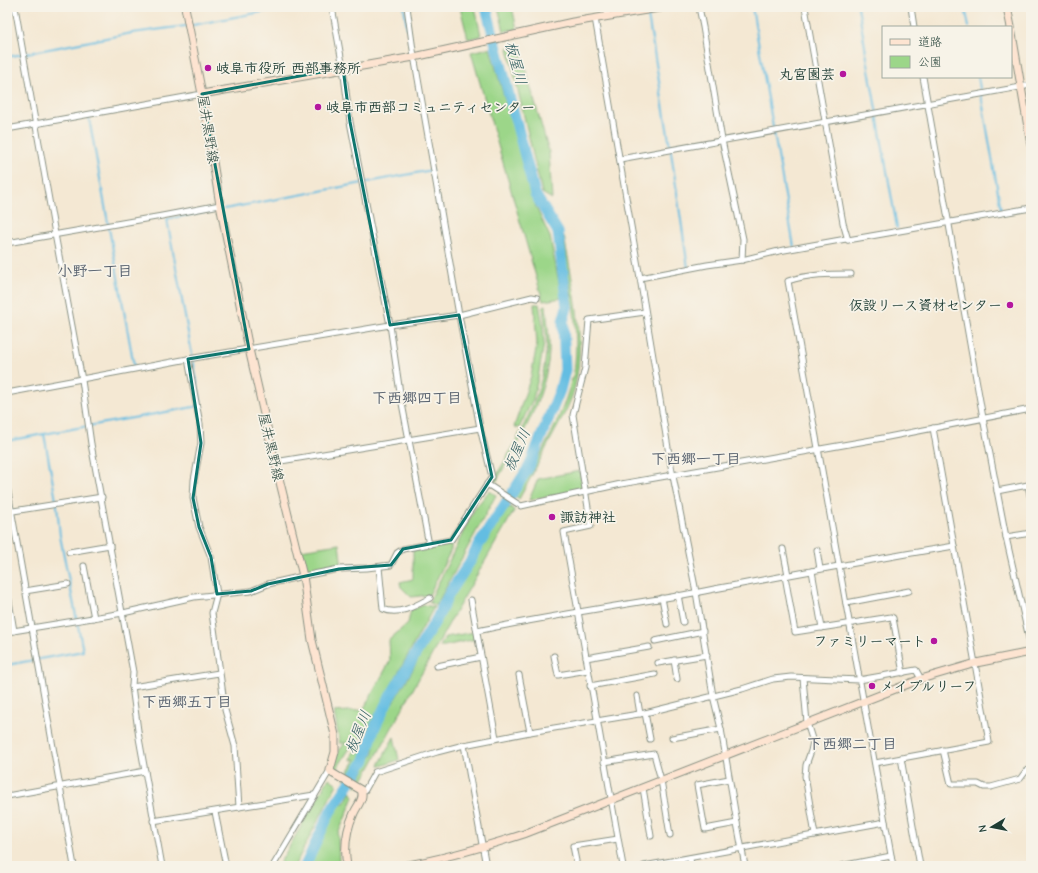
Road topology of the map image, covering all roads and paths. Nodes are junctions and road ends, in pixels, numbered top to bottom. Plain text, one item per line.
1 (15, 7) edge
2 (185, 7) edge
3 (332, 7) edge
4 (407, 7) edge
5 (606, 7) edge
6 (665, 7) edge
7 (699, 7) edge
8 (805, 7) edge
9 (911, 7) edge
10 (1007, 7) edge
11 (608, 15) junction
12 (595, 18) junction
13 (914, 26) edge
14 (1011, 26) edge
15 (1012, 33) edge
16 (414, 57) junction
17 (344, 68) junction
18 (923, 78) edge
19 (1031, 85) edge
20 (1021, 86) junction
21 (202, 94) junction
22 (928, 104) junction
23 (824, 121) junction
24 (36, 123) junction
25 (7, 128) edge
26 (722, 140) junction
27 (1031, 145) edge
28 (620, 159) junction
29 (220, 205) junction
30 (1031, 208) edge
31 (949, 222) junction
32 (55, 234) junction
33 (848, 240) junction
34 (7, 243) edge
35 (742, 260) junction
36 (851, 274) dead end
37 (640, 278) junction
38 (537, 298) dead end
39 (645, 312) junction
40 (459, 315) junction
41 (390, 325) junction
42 (249, 349) junction
43 (188, 359) junction
44 (82, 380) junction
45 (7, 393) edge
46 (1031, 409) edge
47 (983, 418) junction
48 (480, 428) junction
49 (933, 428) junction
50 (409, 440) junction
51 (818, 448) junction
52 (274, 462) junction
53 (674, 474) junction
54 (489, 485) junction
55 (7, 486) edge
56 (997, 491) junction
57 (586, 492) junction
58 (102, 497) junction
59 (1031, 500) edge
60 (9, 512) edge
61 (1031, 533) edge
62 (1006, 537) junction
63 (110, 545) junction
64 (429, 545) junction
65 (954, 546) junction
66 (783, 549) dead end
67 (817, 550) dead end
68 (69, 552) dead end
69 (838, 565) junction
70 (84, 566) dead end
71 (379, 567) junction
72 (820, 569) junction
73 (812, 571) junction
74 (303, 576) junction
75 (786, 576) junction
76 (68, 584) dead end
77 (25, 591) junction
78 (909, 591) dead end
79 (696, 592) junction
80 (217, 594) junction
81 (8, 595) edge
82 (678, 595) junction
83 (430, 598) dead end
84 (662, 598) junction
85 (471, 600) dead end
86 (846, 603) junction
87 (122, 613) junction
88 (577, 613) junction
89 (94, 618) junction
90 (683, 622) dead end
91 (849, 623) junction
92 (667, 624) dead end
93 (32, 628) junction
94 (822, 628) junction
95 (14, 631) junction
96 (477, 631) junction
97 (703, 631) junction
98 (7, 632) edge
99 (655, 641) dead end
100 (1031, 647) edge
101 (649, 648) dead end
102 (1031, 652) edge
103 (707, 655) junction
104 (554, 656) dead end
105 (481, 657) junction
106 (586, 658) junction
107 (674, 660) junction
108 (658, 663) dead end
109 (976, 663) junction
110 (437, 666) dead end
111 (588, 670) junction
112 (219, 672) junction
113 (903, 673) junction
114 (655, 674) dead end
115 (519, 675) dead end
116 (803, 678) junction
117 (677, 679) dead end
118 (921, 679) junction
119 (859, 680) junction
120 (590, 686) junction
121 (132, 687) junction
122 (637, 696) dead end
123 (713, 696) junction
124 (864, 701) junction
125 (643, 713) junction
126 (596, 721) junction
127 (807, 723) junction
128 (721, 729) junction
129 (530, 732) junction
130 (496, 738) junction
131 (672, 738) dead end
132 (650, 739) dead end
133 (464, 745) junction
134 (943, 750) junction
135 (725, 755) junction
136 (901, 758) junction
137 (604, 762) junction
138 (875, 763) junction
139 (1031, 769) edge
140 (145, 771) junction
141 (331, 772) junction
142 (729, 779) junction
143 (661, 780) junction
144 (60, 786) junction
145 (643, 788) junction
146 (361, 791) junction
147 (314, 795) junction
148 (7, 796) edge
149 (612, 800) junction
150 (239, 807) junction
151 (215, 812) junction
152 (153, 821) junction
153 (885, 822) junction
154 (737, 823) junction
155 (670, 835) dead end
156 (815, 835) junction
157 (651, 836) dead end
158 (618, 839) junction
159 (482, 848) junction
160 (742, 848) junction
161 (891, 856) junction
162 (690, 858) junction
163 (576, 861) dead end
164 (74, 866) edge
165 (162, 866) edge
166 (226, 866) edge
167 (273, 866) edge
168 (347, 866) edge
169 (402, 866) edge
170 (486, 866) edge
171 (623, 866) edge
172 (644, 866) edge
173 (691, 866) edge
174 (745, 866) edge
175 (841, 866) edge
176 (893, 866) edge
177 (920, 866) edge

1 - 24 street
2 - 21 street, 屋井黒野線
3 - 17 street
4 - 16 street
5 - 11 street
6 - 11 street
7 - 26 street
8 - 23 street
9 - 13 street
10 - 14 street
11 - 12 street
12 - 16 street
12 - 28 street
15 - 20 street
16 - 17 street
16 - 40 street
17 - 21 street
17 - 41 street
18 - 22 street
19 - 20 street
20 - 22 street
20 - 27 street
21 - 24 street
21 - 29 street, 屋井黒野線
22 - 23 street
22 - 31 street
23 - 26 street
23 - 33 street
24 - 25 street
24 - 32 street
26 - 28 street
26 - 35 street
28 - 37 street
29 - 32 street
29 - 42 street, 屋井黒野線
30 - 31 street
31 - 33 street
31 - 47 street
32 - 34 street
32 - 44 street
33 - 35 street
35 - 37 street
36 - 51 street
37 - 39 street
38 - 40 street
39 - 53 street
39 - 57 street
40 - 41 street
40 - 48 street
41 - 42 street
41 - 50 street
42 - 43 street
42 - 52 street, 屋井黒野線
43 - 44 street
43 - 80 street
44 - 45 street
44 - 58 street
46 - 47 street
47 - 49 street
47 - 56 street
48 - 50 street
48 - 54 street
49 - 51 street
49 - 65 street
50 - 52 street
50 - 64 street
51 - 53 street
51 - 69 street
52 - 74 street, 屋井黒野線
53 - 57 street
53 - 79 street
54 - 57 street
54 - 64 street
55 - 60 street
56 - 59 street
56 - 62 street
57 - 88 street
58 - 60 street
58 - 63 street
60 - 77 street
61 - 62 street
62 - 100 street
63 - 68 street
63 - 87 street
64 - 71 street
65 - 69 street
65 - 109 street
66 - 75 street
67 - 72 street
69 - 72 street
69 - 86 street
70 - 89 street
71 - 74 street
71 - 83 street
72 - 73 street
73 - 75 street
73 - 94 street
74 - 80 street
74 - 141 street, 屋井黒野線
75 - 79 street
75 - 94 street
76 - 77 street
77 - 93 street
78 - 86 street
79 - 82 street
79 - 97 street
80 - 87 street
80 - 112 street
81 - 95 street
82 - 84 street
82 - 90 street
84 - 88 street
84 - 92 street
85 - 96 street
86 - 91 street
87 - 89 street
87 - 121 street
88 - 96 street
88 - 106 street
89 - 93 street
91 - 94 street
91 - 113 street
91 - 119 street
93 - 95 street
93 - 144 street
95 - 98 street
96 - 105 street
97 - 99 street
97 - 103 street
101 - 106 street
102 - 109 street
103 - 107 street
103 - 123 street
104 - 111 street
105 - 110 street
105 - 130 street
106 - 111 street
107 - 108 street
107 - 117 street
109 - 118 street
109 - 134 street
111 - 120 street
112 - 121 street
112 - 150 street
113 - 118 street
113 - 119 street
114 - 120 street
115 - 129 street
116 - 119 street
116 - 123 street
116 - 127 street
118 - 124 street
119 - 124 street
120 - 126 street
121 - 140 street
122 - 125 street
123 - 125 street
123 - 128 street
124 - 127 street
124 - 138 street
125 - 126 street
125 - 132 street
126 - 129 street
126 - 137 street
127 - 135 street
127 - 156 street
128 - 131 street
128 - 135 street
129 - 130 street
130 - 133 street
133 - 146 street
133 - 159 street
134 - 136 street
134 - 139 street
135 - 142 street
135 - 143 street
136 - 138 street
136 - 177 street
137 - 143 street
137 - 149 street
138 - 153 street
140 - 144 street
140 - 152 street
141 - 146 street
141 - 147 street
142 - 154 street
142 - 154 street
143 - 145 street
143 - 155 street
144 - 148 street
144 - 164 street
145 - 149 street
145 - 157 street
146 - 168 street
147 - 150 street
147 - 167 street
149 - 158 street
149 - 159 street
150 - 151 street
151 - 152 street
151 - 166 street
152 - 165 street
153 - 156 street
153 - 161 street
154 - 160 street
156 - 160 street
158 - 163 street
158 - 171 street
159 - 169 street
159 - 170 street
160 - 162 street
160 - 174 street
161 - 175 street
161 - 176 street
162 - 172 street
162 - 173 street

